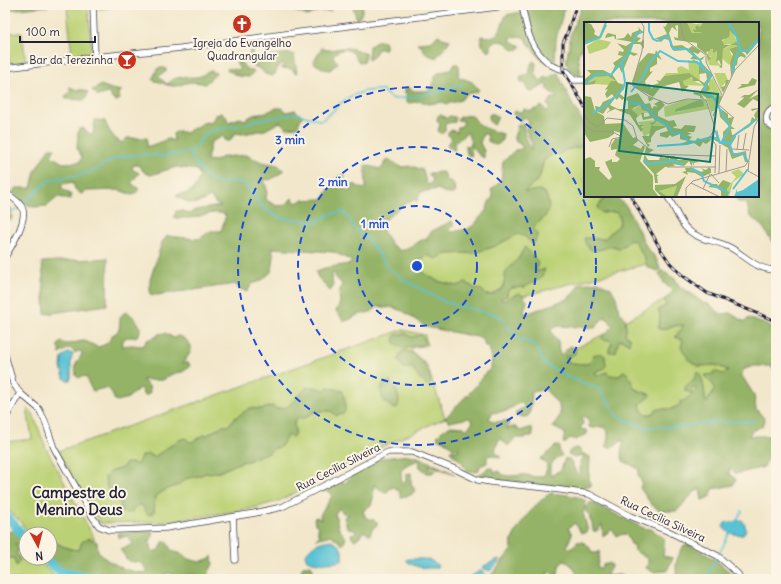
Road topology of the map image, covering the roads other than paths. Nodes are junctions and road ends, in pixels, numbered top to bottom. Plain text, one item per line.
1 (93, 5) edge
2 (513, 5) edge
3 (522, 5) edge
4 (95, 57) junction
5 (5, 68) edge
6 (584, 80) edge
7 (776, 107) edge
8 (776, 130) edge
9 (5, 192) edge
10 (668, 197) edge
11 (5, 257) edge
12 (776, 270) edge
13 (5, 355) edge
14 (20, 393) junction
15 (5, 419) edge
16 (233, 517) junction
17 (235, 560) dead end
18 (740, 579) edge

1 - 4 street
2 - 4 street
3 - 6 street
4 - 5 street
7 - 8 street
9 - 11 street
10 - 12 street
13 - 14 street
14 - 15 street
14 - 16 street, Rua Cecília Silveira
16 - 17 street
16 - 18 street, Rua Cecília Silveira

